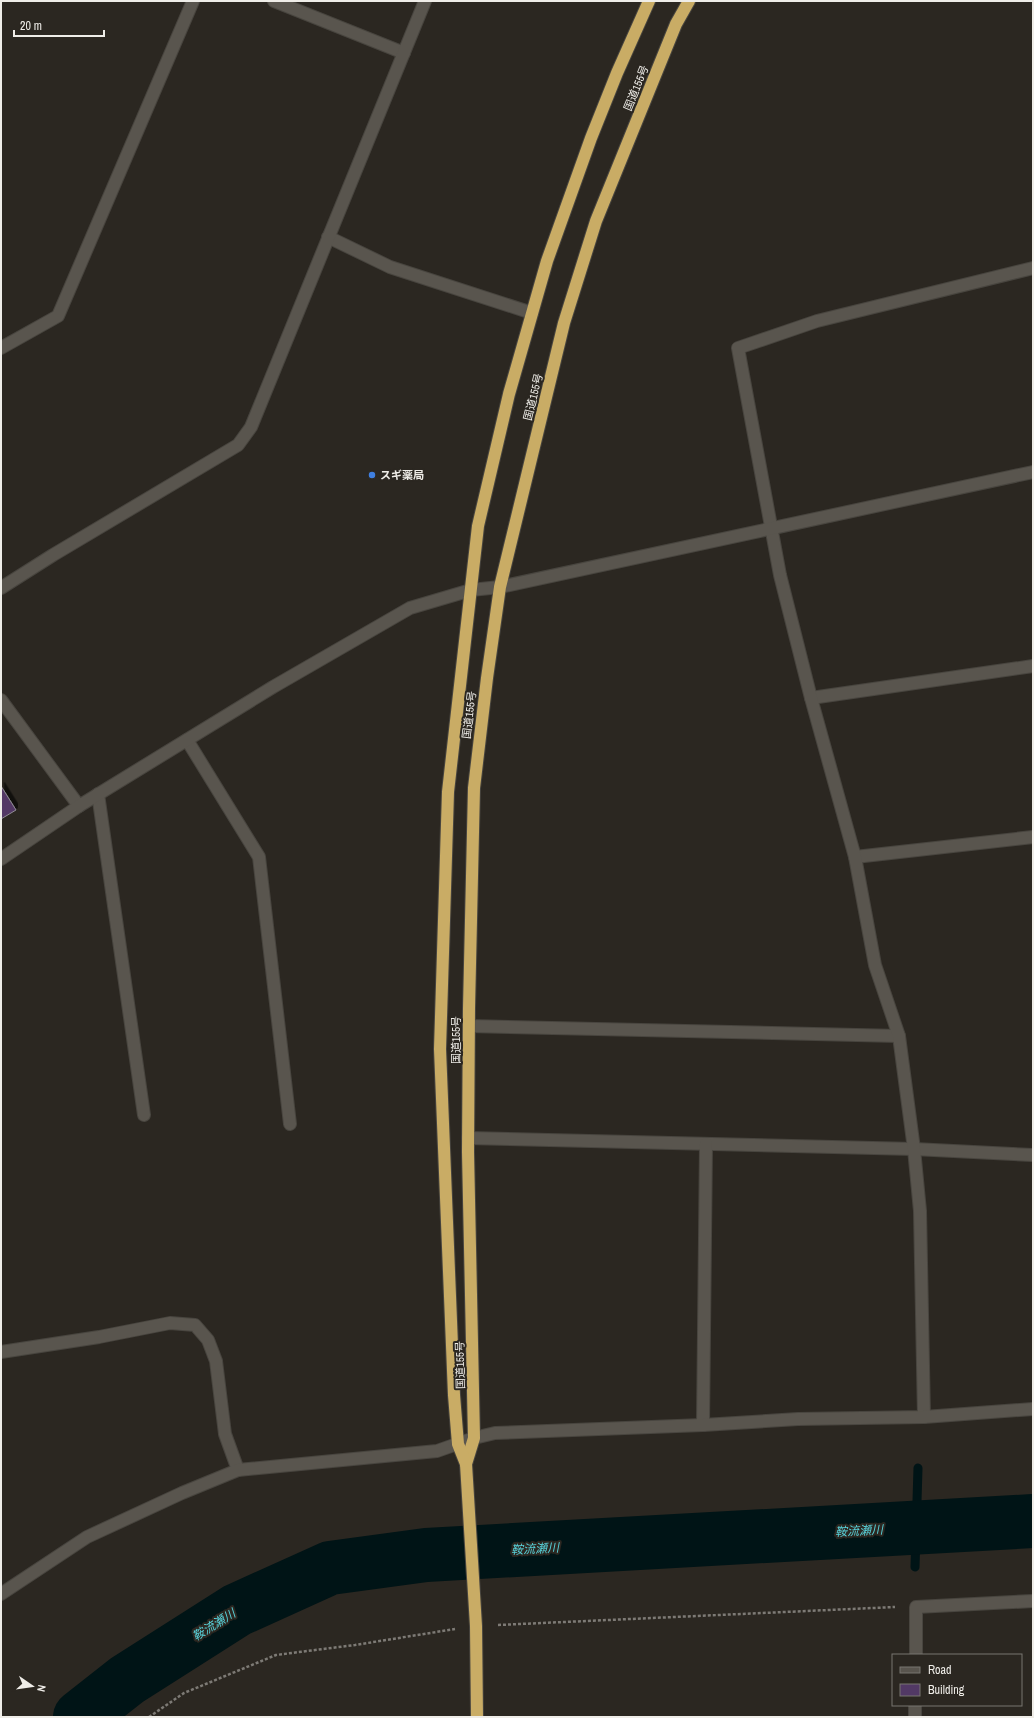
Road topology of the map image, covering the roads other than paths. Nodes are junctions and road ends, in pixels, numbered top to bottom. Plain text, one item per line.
1 (193, 1) edge
2 (274, 1) edge
3 (425, 1) edge
4 (649, 1) edge
5 (689, 1) edge
6 (404, 53) junction
7 (328, 237) junction
8 (1033, 268) edge
9 (532, 313) junction
10 (1, 348) edge
11 (1033, 472) edge
12 (772, 530) junction
13 (1, 588) edge
14 (500, 588) junction
15 (470, 590) junction
16 (1033, 666) edge
17 (811, 698) junction
18 (1, 700) edge
19 (187, 740) junction
20 (98, 794) junction
21 (79, 806) junction
22 (1033, 837) edge
23 (855, 857) junction
24 (1, 859) edge
25 (469, 1026) junction
26 (899, 1036) junction
27 (144, 1115) dead end
28 (290, 1124) dead end
29 (468, 1138) junction
30 (706, 1144) junction
31 (914, 1150) junction
32 (1033, 1154) edge
33 (1, 1352) edge
34 (1033, 1409) edge
35 (924, 1417) junction
36 (704, 1425) junction
37 (474, 1438) junction
38 (458, 1444) junction
39 (466, 1468) junction
40 (238, 1470) junction
41 (1, 1594) edge
42 (1033, 1601) edge
43 (916, 1654) edge
44 (915, 1706) edge
45 (477, 1717) edge
46 (915, 1717) edge

1 - 10 street
2 - 6 street
3 - 6 street
4 - 9 highway, 国道155号
5 - 14 highway, 国道155号
6 - 7 street
7 - 9 street
7 - 13 street
8 - 12 street
9 - 15 highway, 国道155号
11 - 12 street
12 - 14 street
12 - 17 street
14 - 15 street
14 - 25 highway, 国道155号
15 - 19 street
15 - 38 highway, 国道155号
16 - 17 street
17 - 23 street
18 - 21 street
19 - 20 street
19 - 28 street
20 - 21 street
20 - 27 street
21 - 24 street
22 - 23 street
23 - 26 street
25 - 26 street
25 - 29 highway, 国道155号
26 - 31 street
29 - 30 street
29 - 37 highway, 国道155号
30 - 31 street
30 - 36 street
31 - 32 street
31 - 35 street
33 - 40 street
34 - 35 street
35 - 36 street
36 - 37 street
37 - 38 street
37 - 39 highway, 国道155号
38 - 39 highway, 国道155号
38 - 40 street
39 - 45 highway, 国道155号
40 - 41 street
42 - 43 street
44 - 46 street

